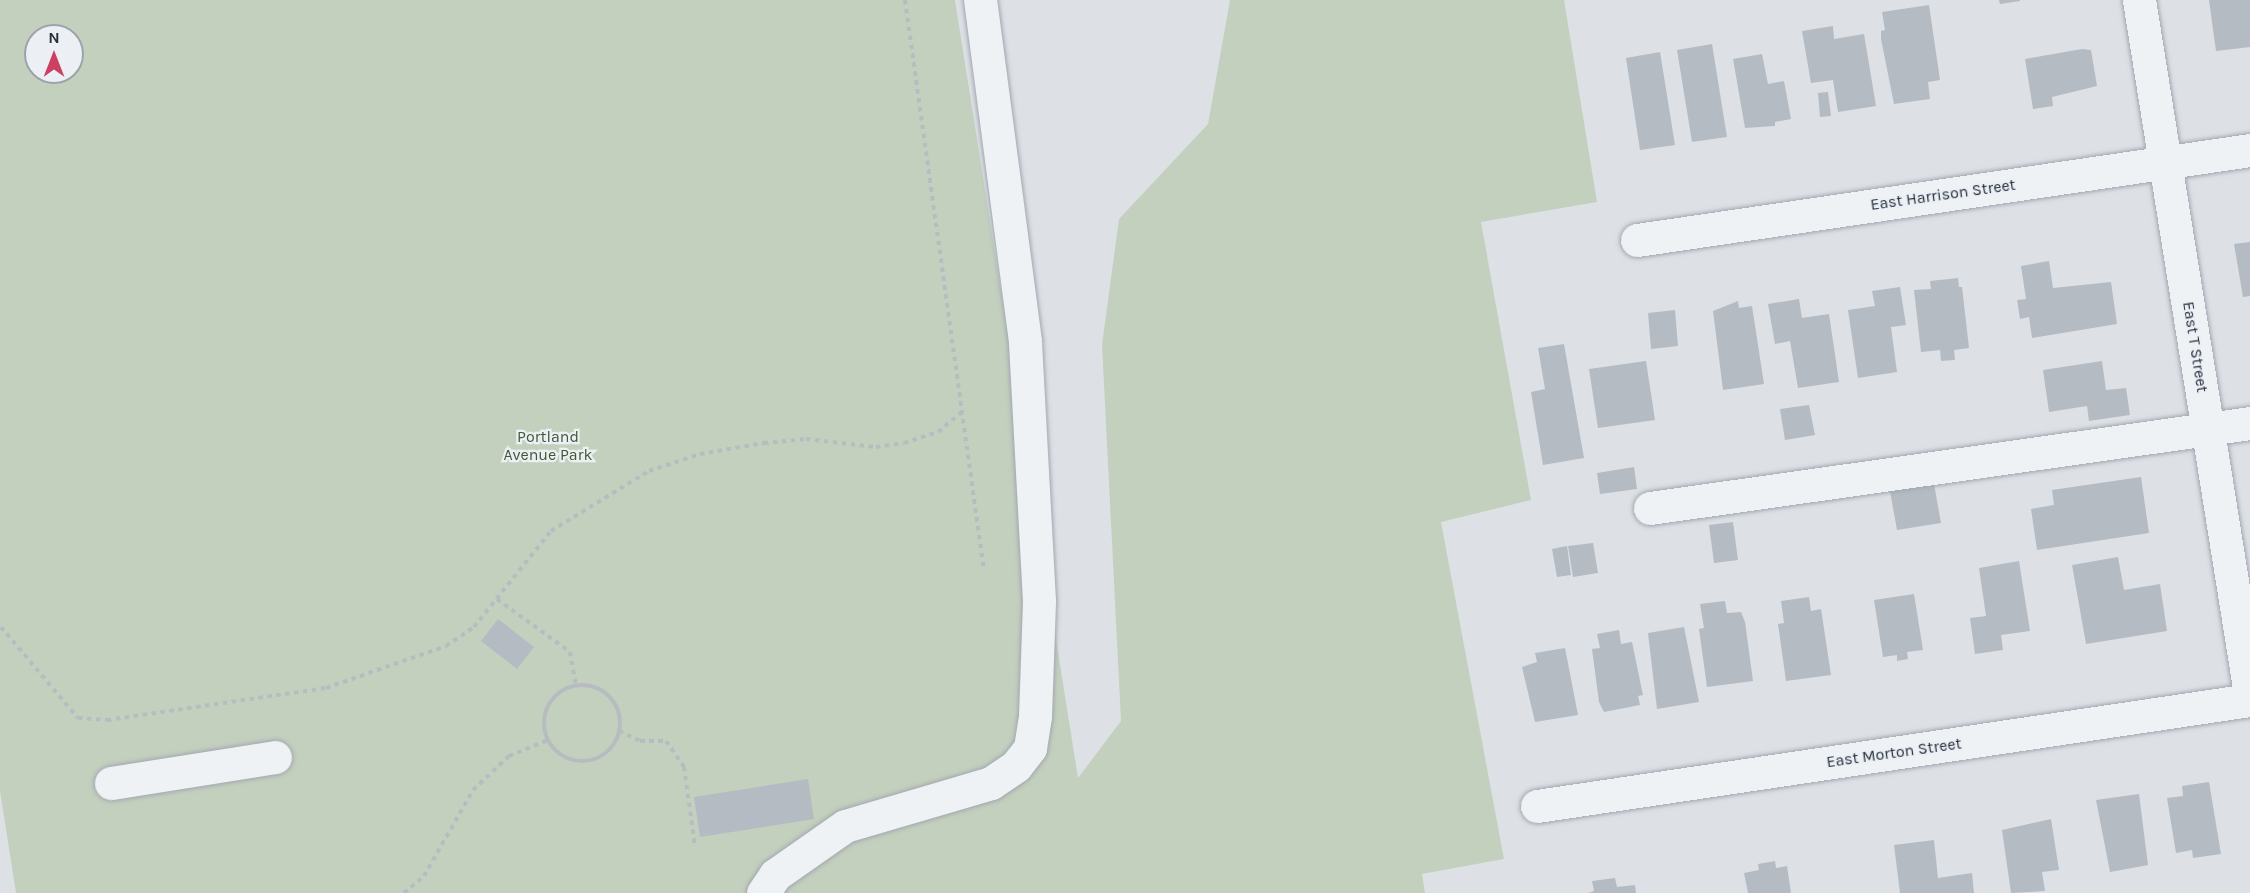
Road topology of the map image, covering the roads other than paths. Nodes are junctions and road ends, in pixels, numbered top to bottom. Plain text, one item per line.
1 (980, 0) edge
2 (2139, 0) edge
3 (2250, 150) edge
4 (2166, 162) junction
5 (1637, 240) dead end
6 (2250, 423) edge
7 (2208, 430) junction
8 (1650, 508) dead end
9 (2250, 694) edge
10 (2250, 700) edge
11 (275, 757) dead end
12 (111, 783) dead end
13 (1538, 806) dead end
14 (763, 893) edge

1 - 14 street
2 - 4 street, East T Street
3 - 4 street, East Harrison Street
4 - 5 street, East Harrison Street
4 - 7 street, East T Street
6 - 7 street
7 - 8 street
7 - 9 street, East T Street
10 - 13 street, East Morton Street
11 - 12 street

